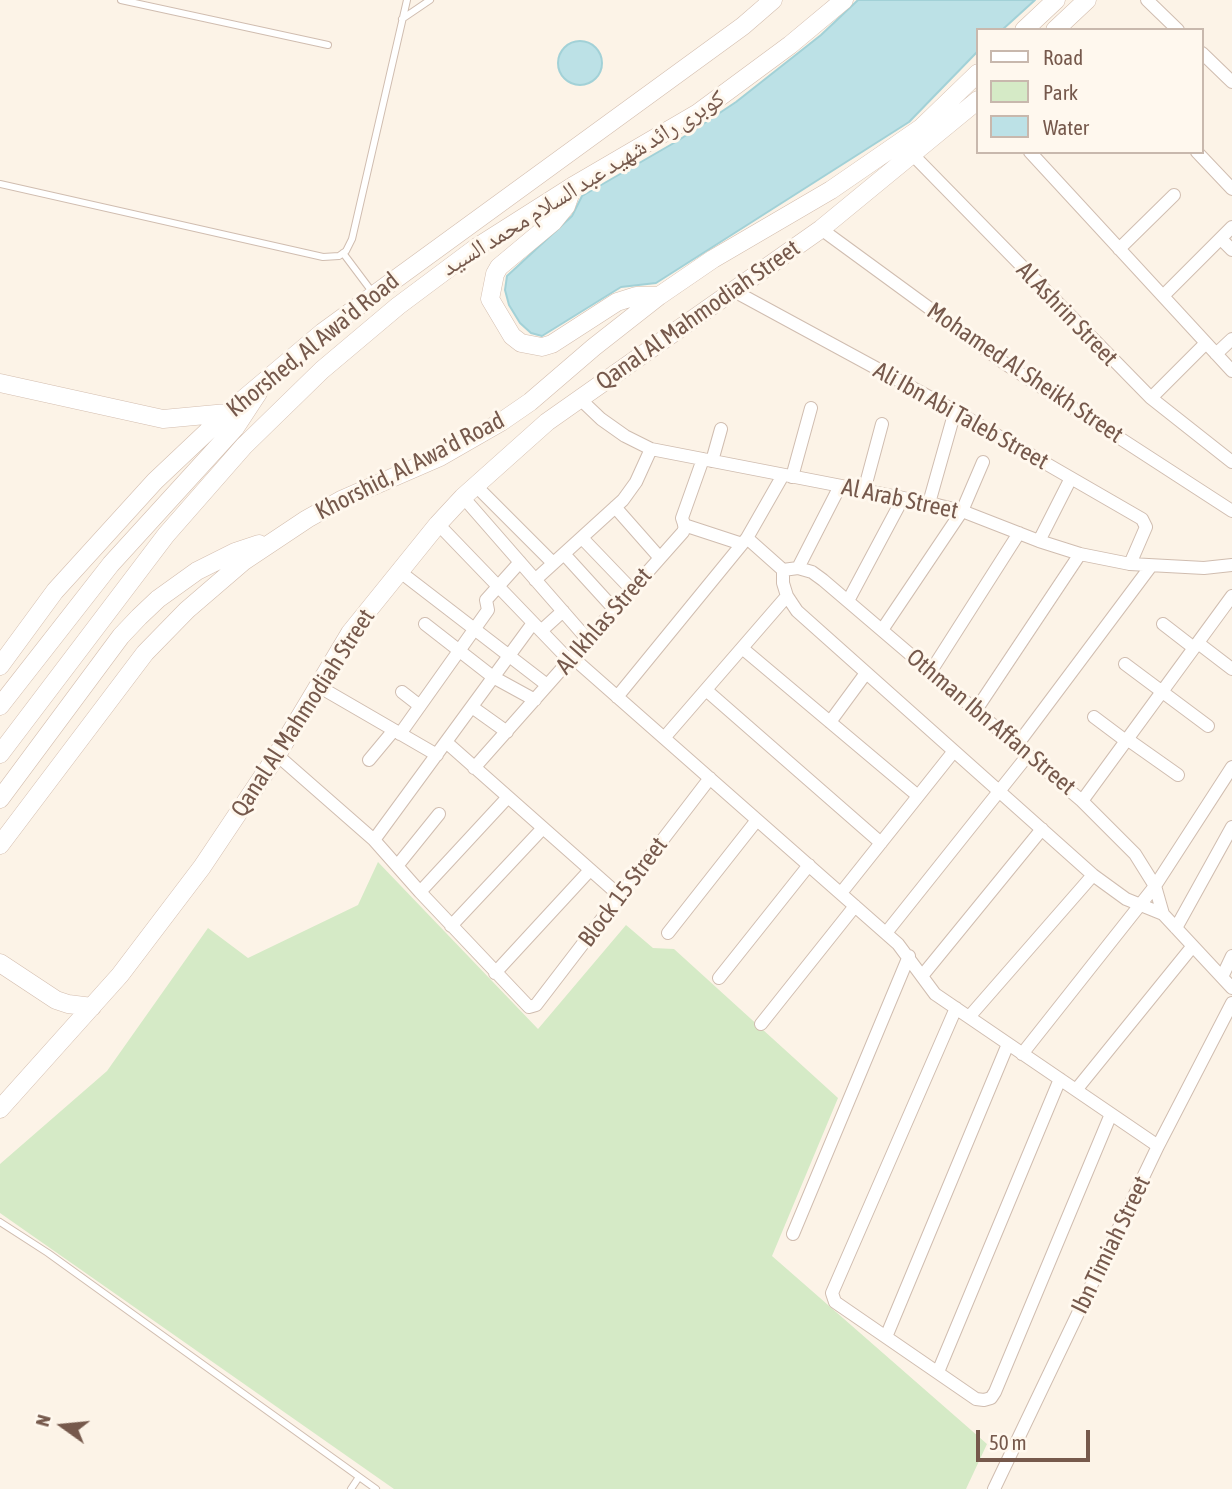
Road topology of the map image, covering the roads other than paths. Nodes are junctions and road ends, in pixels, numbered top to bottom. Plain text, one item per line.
1 (121, 0) edge
2 (407, 0) edge
3 (430, 0) edge
4 (773, 0) edge
5 (844, 0) edge
6 (1056, 0) edge
7 (1087, 0) edge
8 (1147, 0) edge
9 (402, 19) junction
10 (1067, 26) edge
11 (1026, 28) edge
12 (1176, 28) edge
13 (328, 45) dead end
14 (1204, 55) edge
15 (976, 76) edge
16 (1232, 82) edge
17 (976, 102) edge
18 (912, 154) junction
19 (1032, 154) edge
20 (1199, 154) edge
21 (0, 184) edge
22 (573, 186) junction
23 (1232, 189) edge
24 (1174, 195) dead end
25 (1232, 227) edge
26 (821, 229) junction
27 (1221, 239) junction
28 (1119, 249) junction
29 (1232, 250) edge
30 (343, 253) junction
31 (734, 291) junction
32 (374, 295) junction
33 (659, 296) junction
34 (1163, 296) junction
35 (1232, 339) edge
36 (1206, 342) junction
37 (1216, 354) junction
38 (1232, 371) edge
39 (265, 381) junction
40 (0, 383) edge
41 (579, 398) junction
42 (1151, 398) junction
43 (811, 408) dead end
44 (955, 411) junction
45 (227, 413) junction
46 (882, 424) dead end
47 (721, 429) dead end
48 (652, 449) junction
49 (708, 460) junction
50 (983, 462) dead end
51 (1232, 462) edge
52 (788, 476) junction
53 (1071, 478) junction
54 (841, 486) junction
55 (469, 491) junction
56 (864, 491) junction
57 (903, 498) junction
58 (929, 503) junction
59 (615, 507) junction
60 (962, 511) junction
61 (1232, 511) edge
62 (438, 524) junction
63 (684, 525) junction
64 (1019, 533) junction
65 (582, 538) junction
66 (275, 539) junction
67 (744, 541) junction
68 (1039, 541) junction
69 (564, 554) junction
70 (1080, 554) junction
71 (660, 558) junction
72 (520, 562) junction
73 (553, 563) junction
74 (1130, 564) junction
75 (1232, 565) edge
76 (1151, 566) junction
77 (798, 568) junction
78 (783, 570) junction
79 (400, 571) junction
80 (536, 580) junction
81 (498, 587) junction
82 (632, 590) junction
83 (787, 596) junction
84 (1232, 596) edge
85 (848, 601) junction
86 (615, 610) junction
87 (563, 611) junction
88 (425, 624) dead end
89 (1163, 624) dead end
90 (537, 627) junction
91 (474, 629) junction
92 (882, 630) junction
93 (588, 639) junction
94 (1196, 645) junction
95 (742, 648) junction
96 (459, 650) junction
97 (509, 656) junction
98 (571, 659) junction
99 (1125, 664) dead end
100 (0, 666) edge
101 (1232, 670) edge
102 (931, 671) junction
103 (866, 673) junction
104 (493, 677) junction
105 (548, 685) junction
106 (318, 686) junction
107 (706, 690) junction
108 (1162, 691) junction
109 (402, 692) dead end
110 (617, 697) junction
111 (535, 700) junction
112 (0, 706) edge
113 (420, 706) junction
114 (472, 707) junction
115 (976, 710) junction
116 (1094, 717) dead end
117 (830, 722) junction
118 (1208, 726) dead end
119 (397, 732) junction
120 (507, 732) junction
121 (664, 738) junction
122 (1127, 740) junction
123 (446, 743) junction
124 (1017, 745) junction
125 (954, 751) junction
126 (0, 754) edge
127 (277, 755) junction
128 (436, 755) junction
129 (1028, 755) junction
130 (369, 760) dead end
131 (1232, 767) edge
132 (474, 768) junction
133 (1178, 775) dead end
134 (709, 778) junction
135 (999, 791) junction
136 (918, 796) junction
137 (508, 797) junction
138 (0, 799) edge
139 (1082, 801) junction
140 (439, 814) dead end
141 (757, 820) junction
142 (1232, 827) edge
143 (543, 828) junction
144 (1042, 829) junction
145 (374, 839) junction
146 (881, 843) junction
147 (0, 845) edge
148 (809, 865) junction
149 (397, 866) junction
150 (590, 870) junction
151 (1093, 875) junction
152 (1155, 886) junction
153 (420, 892) junction
154 (841, 893) junction
155 (620, 896) junction
156 (855, 906) junction
157 (1140, 906) junction
158 (1163, 914) junction
159 (451, 926) junction
160 (1176, 928) junction
161 (668, 933) dead end
162 (886, 933) junction
163 (1192, 947) junction
164 (1232, 956) edge
165 (909, 957) junction
166 (0, 963) edge
167 (495, 973) junction
168 (922, 976) junction
169 (1222, 977) junction
170 (719, 978) dead end
171 (1232, 988) edge
172 (1232, 1003) edge
173 (92, 1007) junction
174 (956, 1008) junction
175 (968, 1017) junction
176 (761, 1024) dead end
177 (1008, 1044) junction
178 (1022, 1054) junction
179 (1060, 1079) junction
180 (1076, 1090) junction
181 (0, 1110) edge
182 (1111, 1114) junction
183 (1158, 1146) junction
184 (0, 1222) edge
185 (793, 1234) dead end
186 (886, 1337) junction
187 (938, 1372) junction
188 (359, 1477) junction
189 (351, 1489) edge
190 (376, 1489) edge
191 (994, 1489) edge

1 - 13 lane
2 - 9 lane
3 - 9 lane
4 - 32 main road, Khorshed, Al Awa'd Road
5 - 22 main road, كوبرى رائد شهيد عبد السلام محمد السيد
6 - 11 main road
7 - 10 main road
8 - 12 street
9 - 30 lane
14 - 16 street
15 - 33 main road, Khorshid, Al Awa'd Road
17 - 18 main road, Qanal Al Mahmodiah Street
18 - 26 main road, Qanal Al Mahmodiah Street
18 - 42 street, Al Ashrin Street
19 - 28 street
20 - 23 street
21 - 30 lane
22 - 33 main road
22 - 126 main road, كوبرى رائد شهيد عبد السلام محمد السيد
24 - 28 street
25 - 27 street
26 - 31 main road, Qanal Al Mahmodiah Street
26 - 61 street, Mohamed Al Sheikh Street
27 - 29 street
27 - 34 street
28 - 34 street
30 - 32 lane
31 - 41 main road, Qanal Al Mahmodiah Street
31 - 44 street, Ali Ibn Abi Taleb Street
32 - 39 main road, Khorshed, Al Awa'd Road
33 - 66 main road, Khorshid, Al Awa'd Road
34 - 36 street
35 - 37 street
36 - 37 street
36 - 42 street
37 - 38 street
39 - 45 main road, Khorshed, Al Awa'd Road
39 - 112 main road
40 - 45 main road
41 - 48 street, Al Arab Street
41 - 55 main road, Qanal Al Mahmodiah Street
42 - 51 street, Al Ashrin Street
43 - 52 street
44 - 53 street, Ali Ibn Abi Taleb Street
44 - 58 street
45 - 100 main road, Khorshed, Al Awa'd Road
46 - 56 street
47 - 49 street, Al Ikhlas Street
48 - 49 street, Al Arab Street
48 - 59 street
49 - 52 street, Al Arab Street
49 - 63 street, Al Ikhlas Street
50 - 60 street
52 - 54 street, Al Arab Street
52 - 67 street
53 - 68 street
53 - 74 street, Ali Ibn Abi Taleb Street
54 - 56 street, Al Arab Street
54 - 77 street
55 - 62 main road, Qanal Al Mahmodiah Street
55 - 72 street
55 - 73 street
56 - 57 street, Al Arab Street
57 - 58 street, Al Arab Street
57 - 85 street
58 - 60 street, Al Arab Street
59 - 65 street
59 - 71 street
60 - 64 street, Al Arab Street
60 - 92 street
62 - 79 main road, Qanal Al Mahmodiah Street
62 - 81 street
63 - 67 street
63 - 71 street, Al Ikhlas Street
64 - 68 street, Al Arab Street
64 - 102 street
65 - 69 street
65 - 82 street
66 - 138 main road
66 - 147 main road, Khorshid, Al Awa'd Road
67 - 78 street
67 - 110 street
68 - 70 street, Al Arab Street
69 - 73 street
69 - 86 street
70 - 74 street, Al Arab Street
70 - 115 street
71 - 82 street, Al Ikhlas Street
72 - 80 street
72 - 81 street
73 - 80 street
74 - 76 street, Al Arab Street
75 - 76 street, Al Arab Street
76 - 124 street
77 - 78 street
77 - 85 street, Othman Ibn Affan Street
78 - 83 street
79 - 91 street
79 - 106 main road, Qanal Al Mahmodiah Street
80 - 87 street
81 - 90 street
81 - 91 street
82 - 86 street, Al Ikhlas Street
83 - 95 street
83 - 103 street, Othman Ibn Affan Street
84 - 94 street
85 - 92 street, Othman Ibn Affan Street
86 - 93 street, Al Ikhlas Street
87 - 90 street
87 - 93 street
88 - 96 street
89 - 94 street
90 - 97 street
90 - 98 street
91 - 96 street
91 - 97 street
92 - 102 street, Othman Ibn Affan Street
93 - 98 street, Al Ikhlas Street
94 - 101 street
94 - 108 street
95 - 107 street
95 - 117 street
96 - 104 street
96 - 113 street
97 - 104 street
97 - 105 street
98 - 105 street, Al Ikhlas Street
98 - 110 street
99 - 108 street
102 - 115 street, Othman Ibn Affan Street
103 - 117 street
103 - 125 street, Othman Ibn Affan Street
104 - 111 street
104 - 114 street
105 - 111 street, Al Ikhlas Street
106 - 119 street
106 - 127 main road, Qanal Al Mahmodiah Street
107 - 121 street
107 - 146 street
108 - 118 street
108 - 122 street
109 - 113 street
110 - 121 street
111 - 120 street, Al Ikhlas Street
113 - 119 street
114 - 120 street
114 - 123 street
115 - 124 street, Othman Ibn Affan Street
116 - 122 street
117 - 136 street
119 - 128 street
119 - 130 street
120 - 132 street, Al Ikhlas Street
121 - 134 street
122 - 133 street
122 - 139 street
123 - 128 street
123 - 132 street
124 - 129 street, Othman Ibn Affan Street
125 - 135 street, Othman Ibn Affan Street
125 - 136 street
127 - 145 street
127 - 173 main road, Qanal Al Mahmodiah Street
128 - 145 street
129 - 135 street
129 - 139 street, Othman Ibn Affan Street
131 - 152 street
132 - 137 street
134 - 141 street
134 - 155 street, Block 15 Street
135 - 144 street, Othman Ibn Affan Street
135 - 162 street
136 - 146 street
137 - 143 street
137 - 153 street
139 - 152 street, Othman Ibn Affan Street
140 - 149 street
141 - 148 street
141 - 161 street
142 - 160 street
143 - 150 street
143 - 159 street
144 - 151 street, Othman Ibn Affan Street
144 - 168 street
145 - 149 street
146 - 154 street
148 - 154 street
148 - 170 street
149 - 153 street
150 - 155 street
150 - 167 street
151 - 157 street, Othman Ibn Affan Street
151 - 175 street
152 - 157 street
152 - 158 street, Othman Ibn Affan Street
153 - 159 street
154 - 156 street
155 - 167 street, Block 15 Street
156 - 162 street
156 - 176 street
157 - 158 street, Othman Ibn Affan Street
157 - 178 street
158 - 160 street, Othman Ibn Affan Street
159 - 167 street
160 - 163 street, Othman Ibn Affan Street
162 - 165 street
163 - 169 street, Othman Ibn Affan Street
163 - 180 street
164 - 169 street
165 - 168 street
165 - 185 street
166 - 173 main road
168 - 174 street
169 - 171 street, Othman Ibn Affan Street
172 - 183 street, Ibn Timiah Street
173 - 181 main road, Qanal Al Mahmodiah Street
174 - 175 street
174 - 186 street
175 - 177 street
177 - 178 street
177 - 186 street
178 - 179 street
179 - 180 street
179 - 187 street
180 - 182 street
182 - 183 street
182 - 187 street
183 - 191 street, Ibn Timiah Street
184 - 188 lane
186 - 187 street
188 - 189 lane
188 - 190 lane

